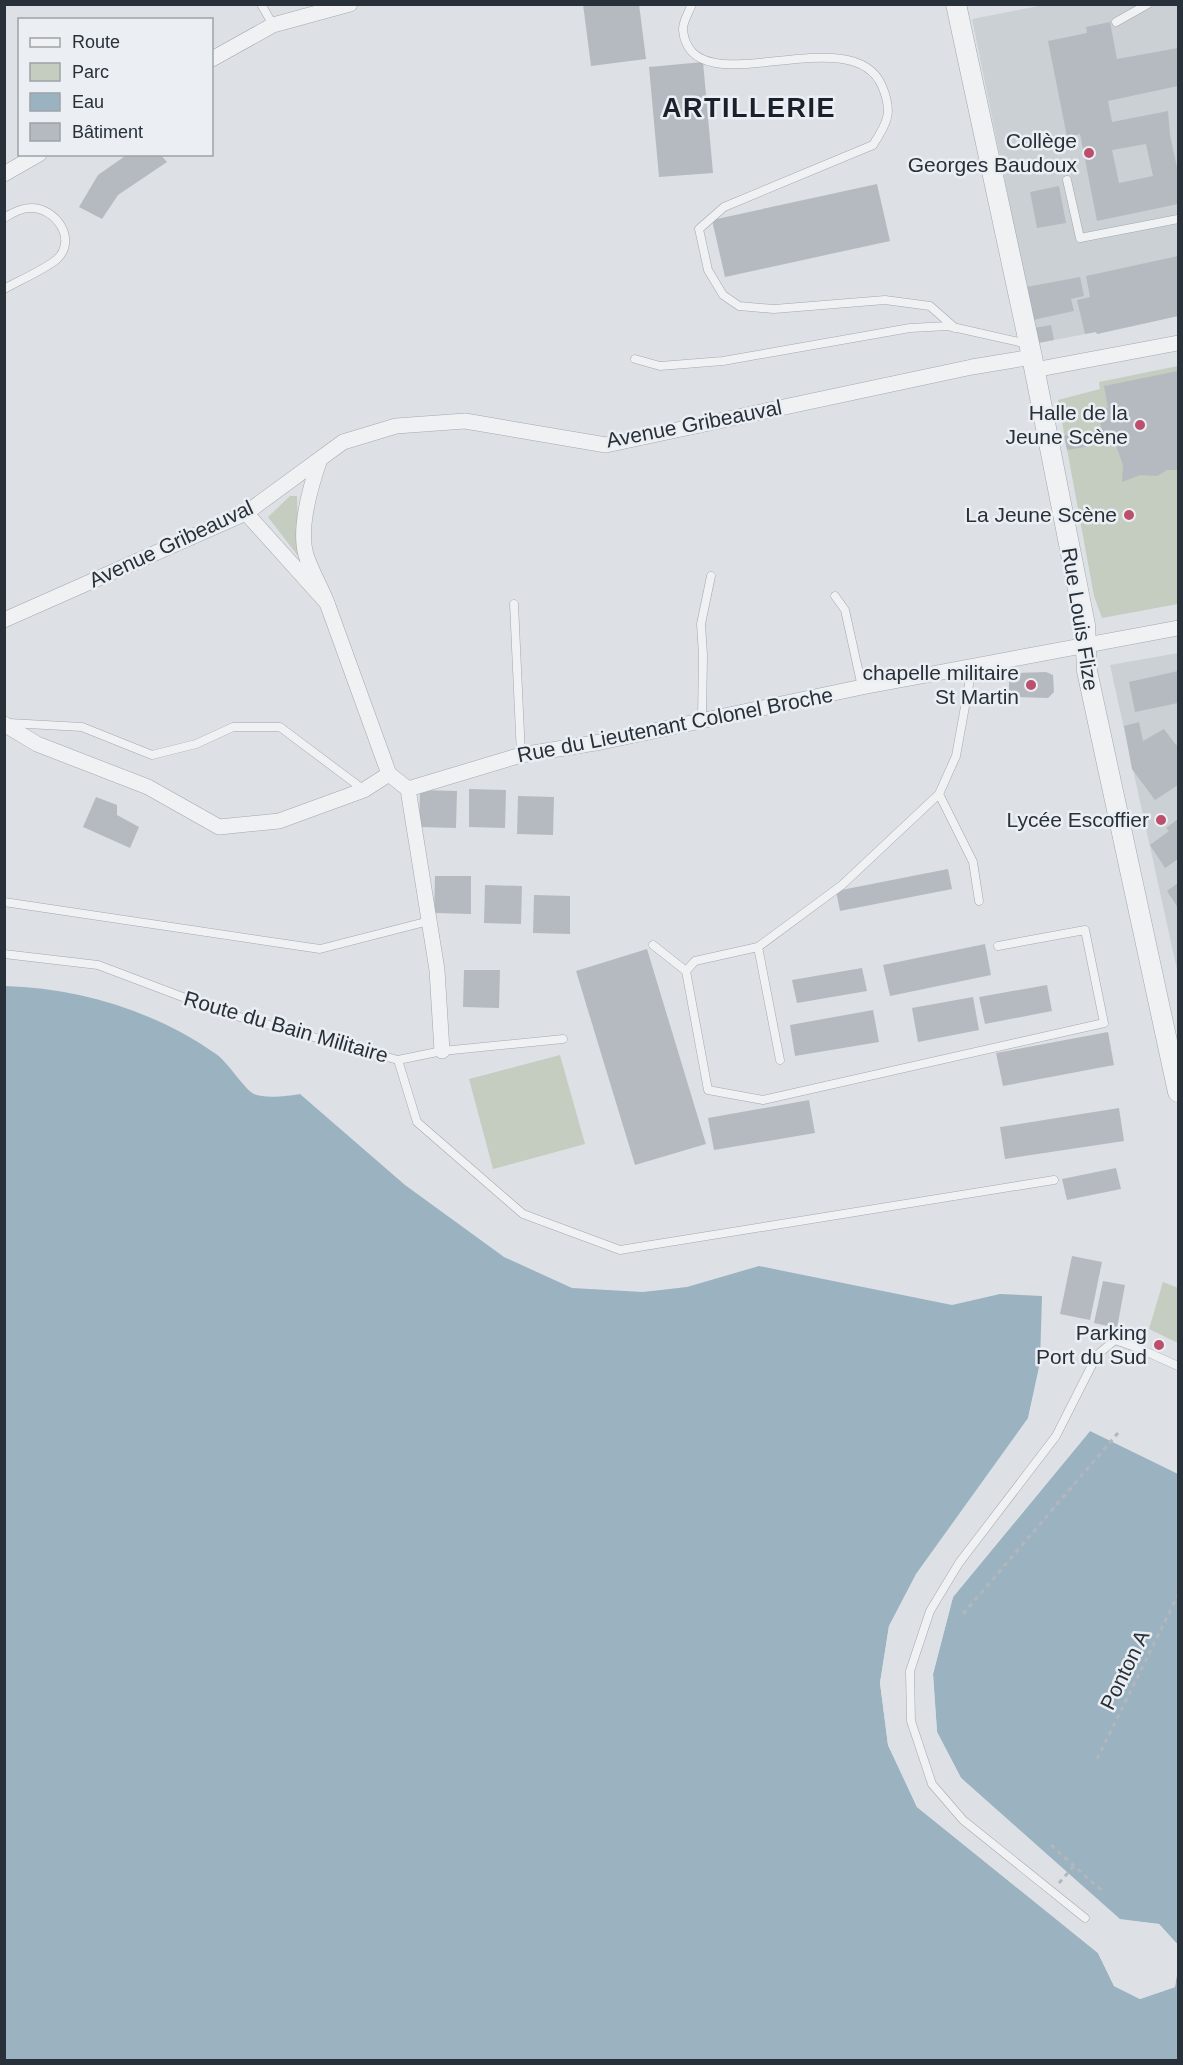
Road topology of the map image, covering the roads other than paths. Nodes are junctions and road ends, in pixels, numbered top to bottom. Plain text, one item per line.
1 (261, 4) edge
2 (350, 4) edge
3 (692, 4) edge
4 (956, 4) edge
5 (1148, 4) edge
6 (1116, 22) dead end
7 (273, 25) junction
8 (213, 58) edge
9 (36, 156) edge
10 (4, 174) edge
11 (1067, 180) dead end
12 (4, 218) edge
13 (1179, 219) edge
14 (4, 289) edge
15 (955, 328) junction
16 (1179, 343) edge
17 (1032, 357) junction
18 (635, 359) dead end
19 (320, 459) junction
20 (246, 513) junction
21 (711, 576) dead end
22 (835, 596) dead end
23 (327, 603) junction
24 (514, 604) dead end
25 (4, 620) edge
26 (1179, 620) edge
27 (1085, 625) junction
28 (1179, 628) edge
29 (1087, 646) junction
30 (972, 668) junction
31 (862, 687) junction
32 (702, 720) junction
33 (4, 724) edge
34 (521, 755) junction
35 (388, 774) junction
36 (408, 789) junction
37 (364, 790) junction
38 (939, 794) junction
39 (979, 901) dead end
40 (4, 902) edge
41 (429, 921) junction
42 (653, 945) dead end
43 (758, 946) junction
44 (998, 946) dead end
45 (4, 954) edge
46 (686, 971) junction
47 (563, 1039) dead end
48 (442, 1052) junction
49 (398, 1060) junction
50 (780, 1060) dead end
51 (1179, 1092) edge
52 (1054, 1180) dead end
53 (1179, 1366) edge
54 (1085, 1918) dead end

1 - 7 lane
2 - 7 street
3 - 15 lane
4 - 17 street, Rue Louis Flize
5 - 6 lane
7 - 8 street
9 - 10 street
11 - 13 lane
12 - 14 lane
15 - 17 lane
15 - 18 lane
16 - 17 street, Avenue Gribeauval
17 - 19 street, Avenue Gribeauval
17 - 27 street, Rue Louis Flize
19 - 20 street, Avenue Gribeauval
19 - 23 street
20 - 23 street
20 - 25 street, Avenue Gribeauval
21 - 32 lane
22 - 31 lane
23 - 35 street
24 - 34 lane
26 - 27 street
27 - 29 street, Rue Louis Flize
28 - 29 street, Rue du Lieutenant Colonel Broche
29 - 30 street, Rue du Lieutenant Colonel Broche
29 - 51 street, Rue Louis Flize
30 - 31 street, Rue du Lieutenant Colonel Broche
30 - 38 lane
31 - 32 street, Rue du Lieutenant Colonel Broche
32 - 34 street, Rue du Lieutenant Colonel Broche
33 - 37 street
33 - 37 lane
34 - 36 street, Rue du Lieutenant Colonel Broche
35 - 36 street
35 - 37 street
36 - 41 street
38 - 39 lane
38 - 43 lane
40 - 41 lane
41 - 48 street
42 - 46 lane
43 - 46 lane
43 - 50 lane
44 - 46 lane
45 - 49 lane, Route du Bain Militaire
47 - 48 lane, Route du Bain Militaire
48 - 49 lane, Route du Bain Militaire
49 - 52 lane
53 - 54 lane

